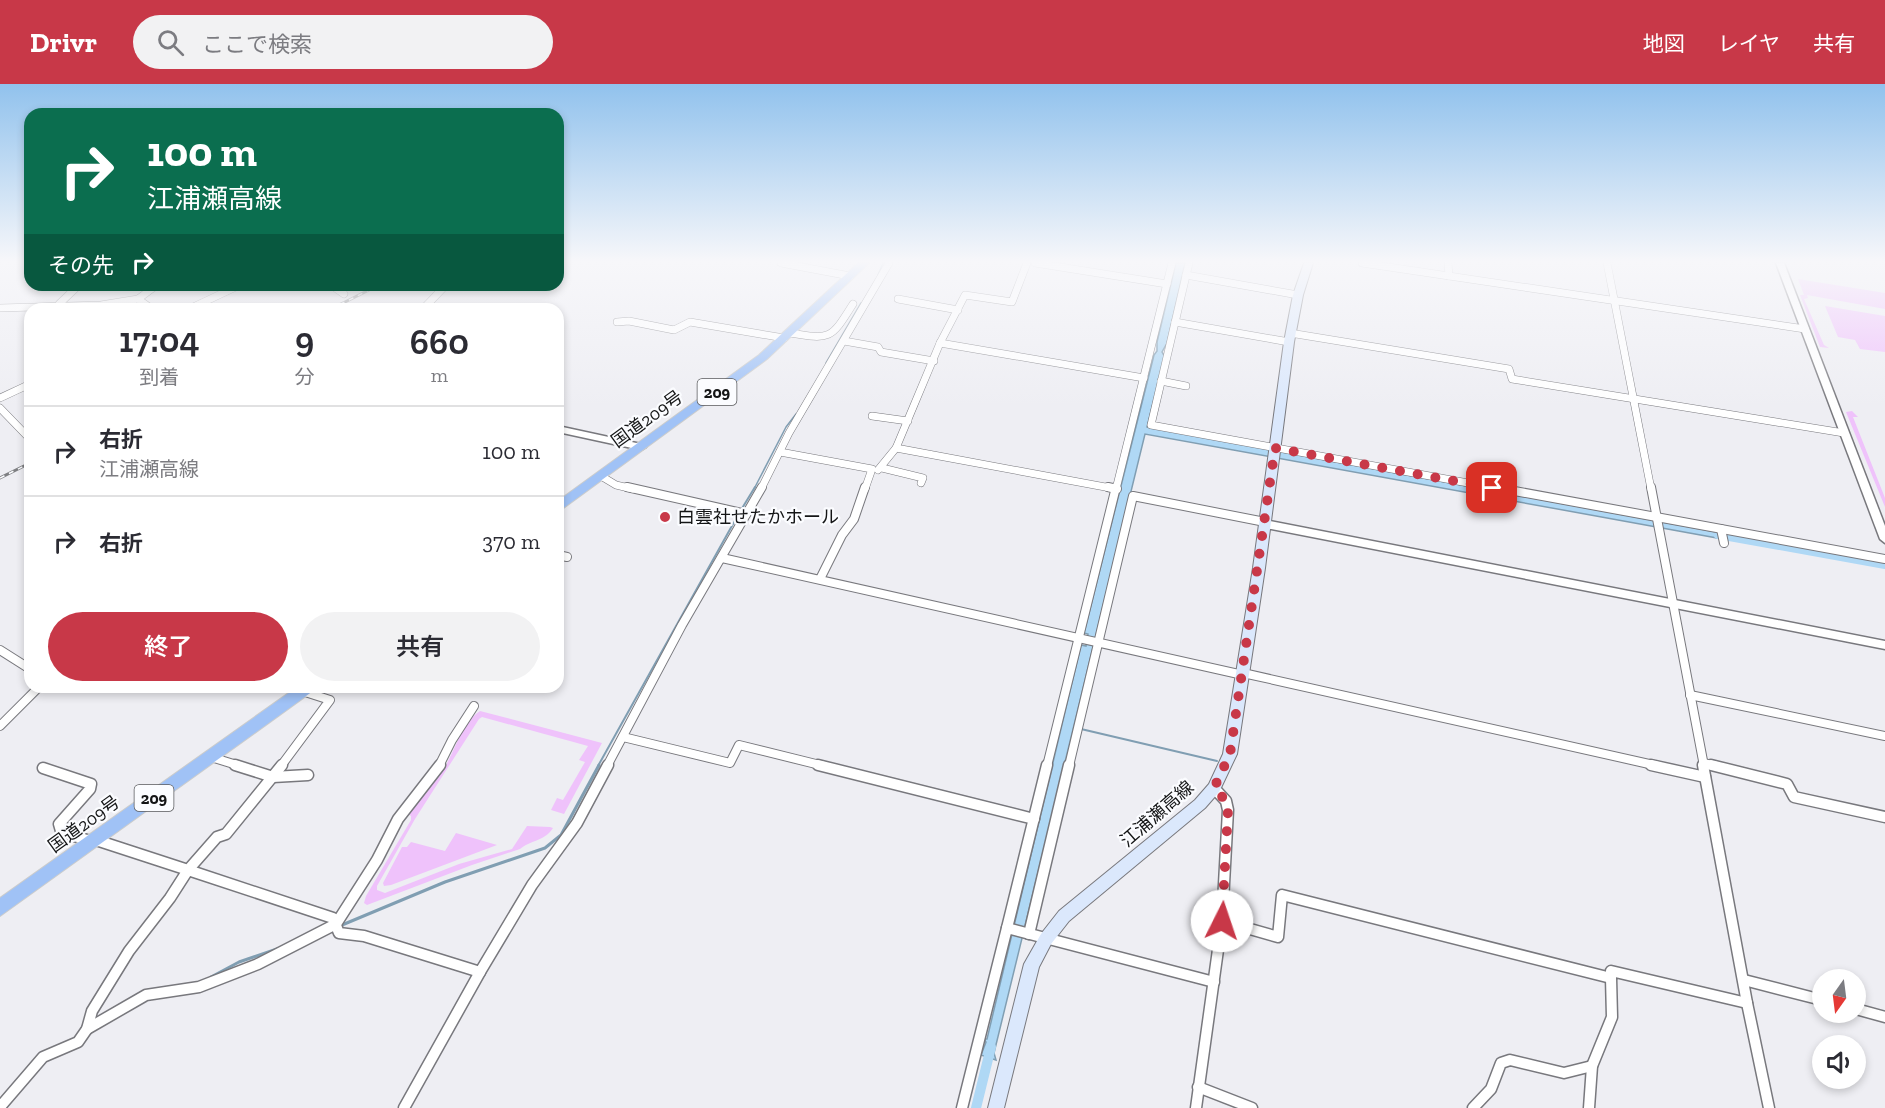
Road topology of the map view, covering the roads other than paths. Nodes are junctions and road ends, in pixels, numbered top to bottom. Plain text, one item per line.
1 (813, 311) edge
2 (849, 311) edge
3 (862, 311) edge
4 (957, 311) edge
5 (1164, 311) edge
6 (1178, 311) edge
7 (1295, 311) edge
8 (1616, 311) edge
9 (1681, 311) edge
10 (1798, 311) edge
11 (616, 322) dead end
12 (1175, 322) junction
13 (1805, 329) junction
14 (787, 335) junction
15 (828, 337) junction
16 (1289, 338) junction
17 (844, 340) junction
18 (940, 343) junction
19 (1160, 349) junction
20 (934, 361) junction
21 (1144, 378) junction
22 (1161, 381) junction
23 (1186, 386) dead end
24 (24, 387) edge
25 (0, 398) edge
26 (1633, 399) junction
27 (0, 408) edge
28 (872, 416) dead end
29 (908, 421) junction
30 (564, 430) edge
31 (24, 433) edge
32 (1844, 433) junction
33 (641, 447) junction
34 (896, 448) junction
35 (780, 452) junction
36 (1274, 452) junction
37 (882, 468) junction
38 (872, 469) junction
39 (602, 476) junction
40 (921, 483) dead end
41 (1117, 489) junction
42 (564, 503) edge
43 (746, 514) junction
44 (1657, 522) junction
45 (1265, 523) junction
46 (1885, 539) edge
47 (564, 556) edge
48 (567, 557) dead end
49 (722, 558) junction
50 (1885, 560) edge
51 (820, 579) junction
52 (1674, 604) junction
53 (1082, 639) junction
54 (1097, 643) junction
55 (1885, 645) edge
56 (0, 650) edge
57 (24, 665) edge
58 (1243, 674) junction
59 (33, 693) edge
60 (300, 693) edge
61 (314, 693) edge
62 (1690, 696) junction
63 (474, 706) dead end
64 (0, 726) edge
65 (1885, 736) edge
66 (623, 737) junction
67 (212, 757) junction
68 (1703, 763) junction
69 (43, 768) dead end
70 (308, 775) dead end
71 (273, 777) junction
72 (1705, 777) junction
73 (1214, 788) junction
74 (1885, 817) edge
75 (1034, 819) junction
76 (94, 841) junction
77 (188, 870) junction
78 (0, 908) edge
79 (1222, 921) junction
80 (337, 928) junction
81 (1009, 929) junction
82 (1028, 934) junction
83 (1046, 939) junction
84 (480, 972) junction
85 (1611, 978) junction
86 (1744, 980) junction
87 (1214, 982) junction
88 (1812, 997) edge
89 (1747, 1003) junction
90 (1866, 1012) edge
91 (1885, 1017) edge
92 (87, 1029) junction
93 (1592, 1066) junction
94 (1198, 1087) junction
95 (0, 1107) edge
96 (404, 1108) edge
97 (962, 1108) edge
98 (996, 1108) edge
99 (1196, 1108) edge
100 (1252, 1108) edge
101 (1473, 1108) edge
102 (1589, 1108) edge
103 (1769, 1108) edge

1 - 14 highway, 国道209号 / 209
2 - 15 street
3 - 17 street
4 - 18 street
5 - 19 street
6 - 12 street
7 - 16 main road, 江浦瀬高線
8 - 26 street
9 - 13 street
10 - 13 street
11 - 14 street
12 - 16 street
12 - 19 street
13 - 32 street
14 - 15 street
14 - 33 highway, 国道209号 / 209
15 - 17 street
16 - 26 street
16 - 36 main road, 江浦瀬高線
17 - 20 street
17 - 35 street
18 - 20 street
18 - 21 street
19 - 21 street
19 - 22 street
20 - 29 street
21 - 41 street
22 - 23 street
22 - 36 street
24 - 25 street
26 - 32 street
26 - 44 street
27 - 31 street
28 - 29 street
29 - 34 street
30 - 33 street
32 - 46 street
33 - 39 highway, 国道209号 / 209
34 - 37 street
34 - 41 street
35 - 38 street
35 - 43 street
36 - 44 street
36 - 45 main road, 江浦瀬高線
37 - 38 street
37 - 40 street
38 - 51 street
39 - 42 highway, 国道209号 / 209
39 - 43 street
41 - 53 street
43 - 49 street
44 - 50 street
44 - 52 street
45 - 52 street
45 - 54 street
45 - 58 main road, 江浦瀬高線
47 - 48 street
49 - 51 street
49 - 66 street
51 - 53 street
52 - 55 street
52 - 62 street
53 - 54 street
53 - 75 street
54 - 58 street
54 - 82 street
56 - 57 street
58 - 72 street
58 - 73 main road, 江浦瀬高線
59 - 64 street
60 - 67 highway, 国道209号 / 209
61 - 71 street
62 - 65 street
62 - 68 street
63 - 80 street
66 - 75 street
66 - 84 street
67 - 71 street
67 - 76 highway, 国道209号 / 209
68 - 72 street
68 - 74 street
69 - 76 street
70 - 71 street
71 - 77 street
72 - 86 street
73 - 79 street
73 - 83 main road, 江浦瀬高線
75 - 81 street
76 - 77 street
76 - 78 highway, 国道209号 / 209
77 - 80 street
77 - 92 street
79 - 85 street
79 - 87 street
80 - 84 street
80 - 92 street
81 - 82 street
81 - 97 street
82 - 83 street
83 - 87 street
83 - 98 main road, 江浦瀬高線
84 - 96 street
85 - 89 street
85 - 93 street
86 - 88 street
86 - 89 street
87 - 94 street
89 - 103 street
90 - 91 street
92 - 95 street
93 - 101 street
93 - 102 street
94 - 99 street
94 - 100 street

